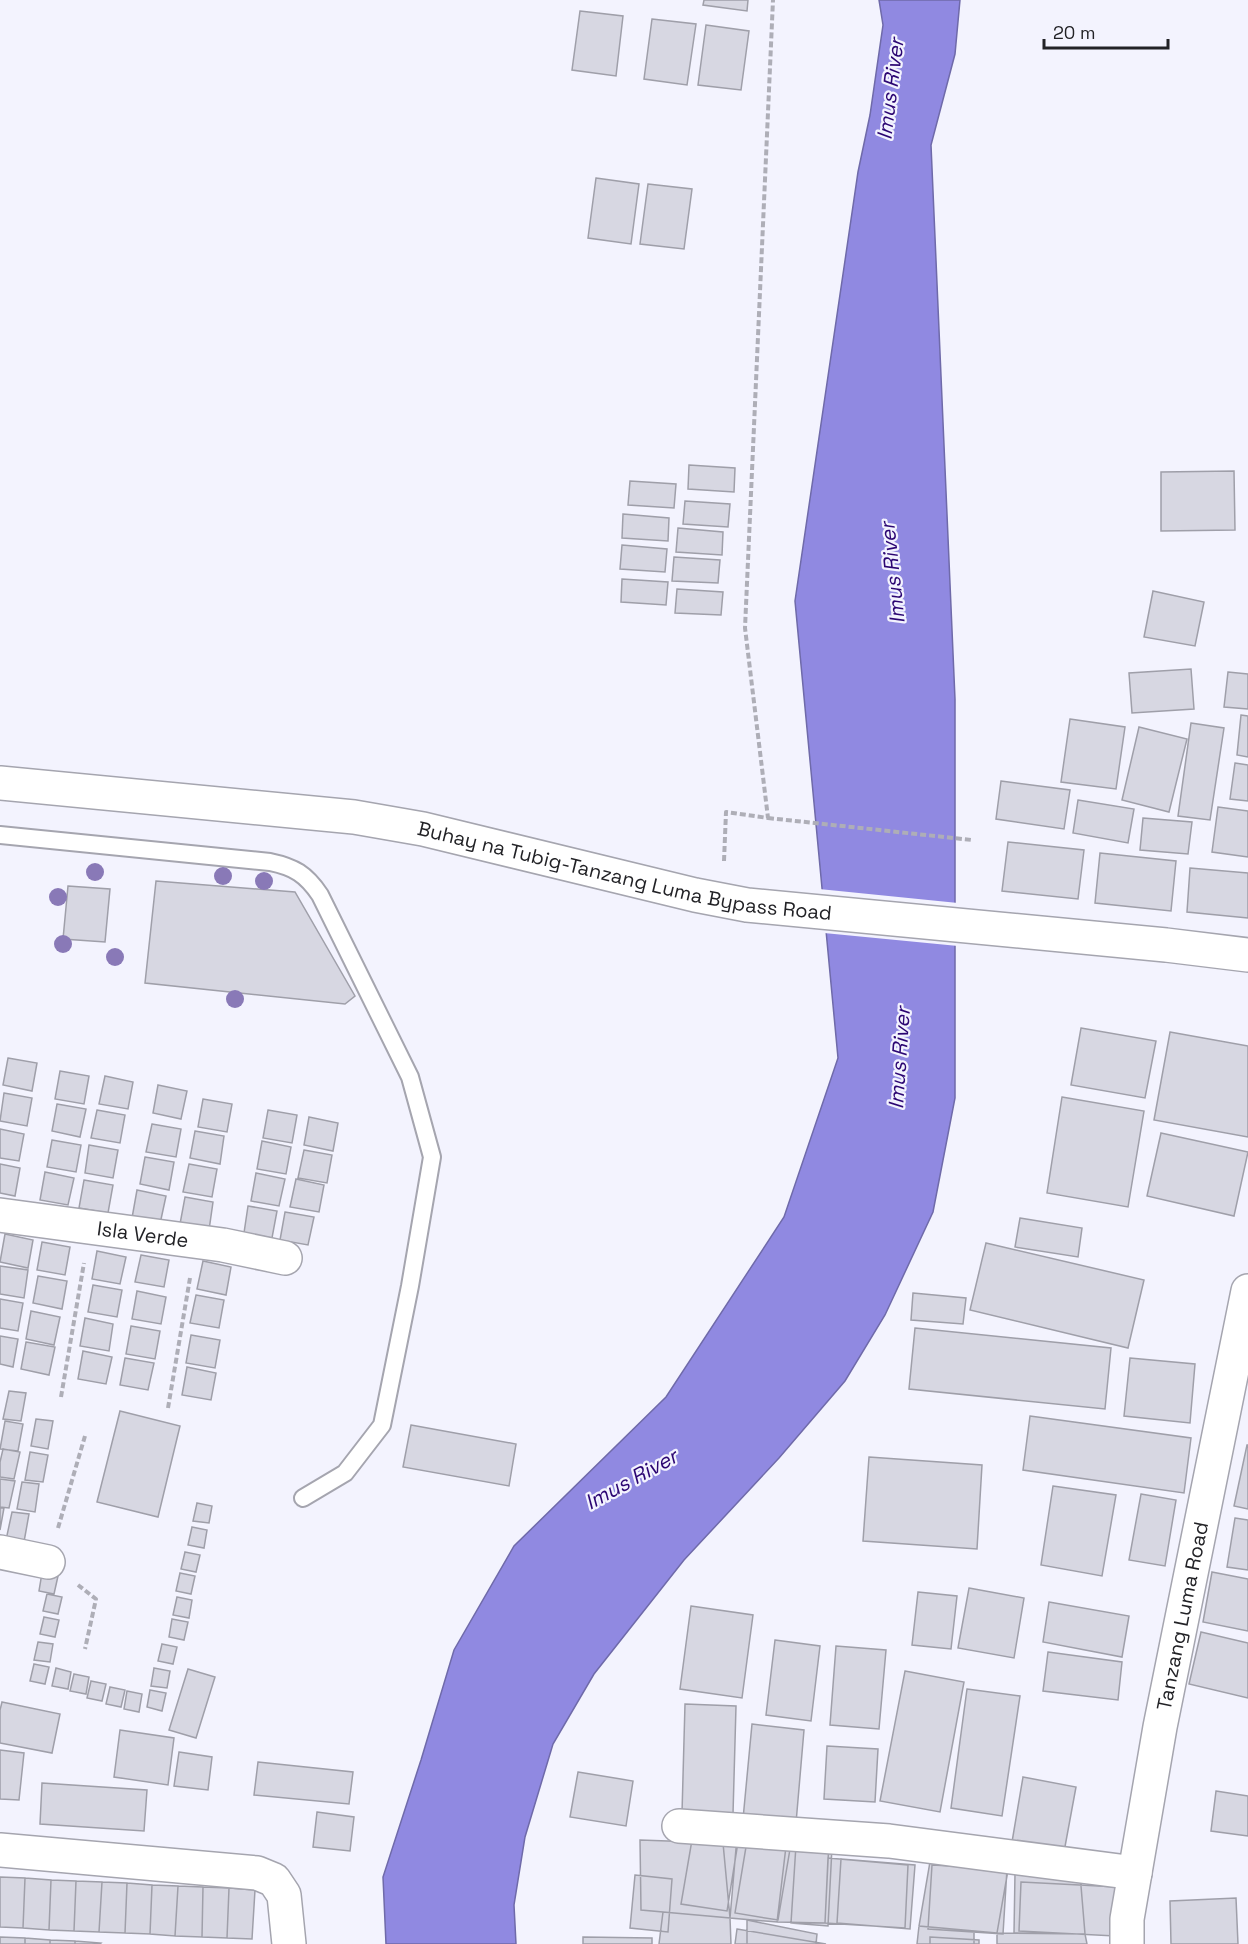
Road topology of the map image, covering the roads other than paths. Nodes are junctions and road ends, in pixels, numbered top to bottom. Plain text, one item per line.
1 (0, 783) edge
2 (0, 835) edge
3 (1248, 955) edge
4 (0, 1215) edge
5 (285, 1258) dead end
6 (1248, 1291) edge
7 (303, 1498) dead end
8 (0, 1552) edge
9 (48, 1562) road end
10 (679, 1826) dead end
11 (0, 1850) edge
12 (1135, 1873) junction
13 (289, 1944) edge
14 (1127, 1944) edge

1 - 3 street, Buhay na Tubig-Tanzang Luma Bypass Road
2 - 7 lane
4 - 5 street, Isla Verde
6 - 12 street, Tanzang Luma Road
8 - 9 street
10 - 12 street
11 - 13 street
12 - 14 street, Tanzang Luma Road

